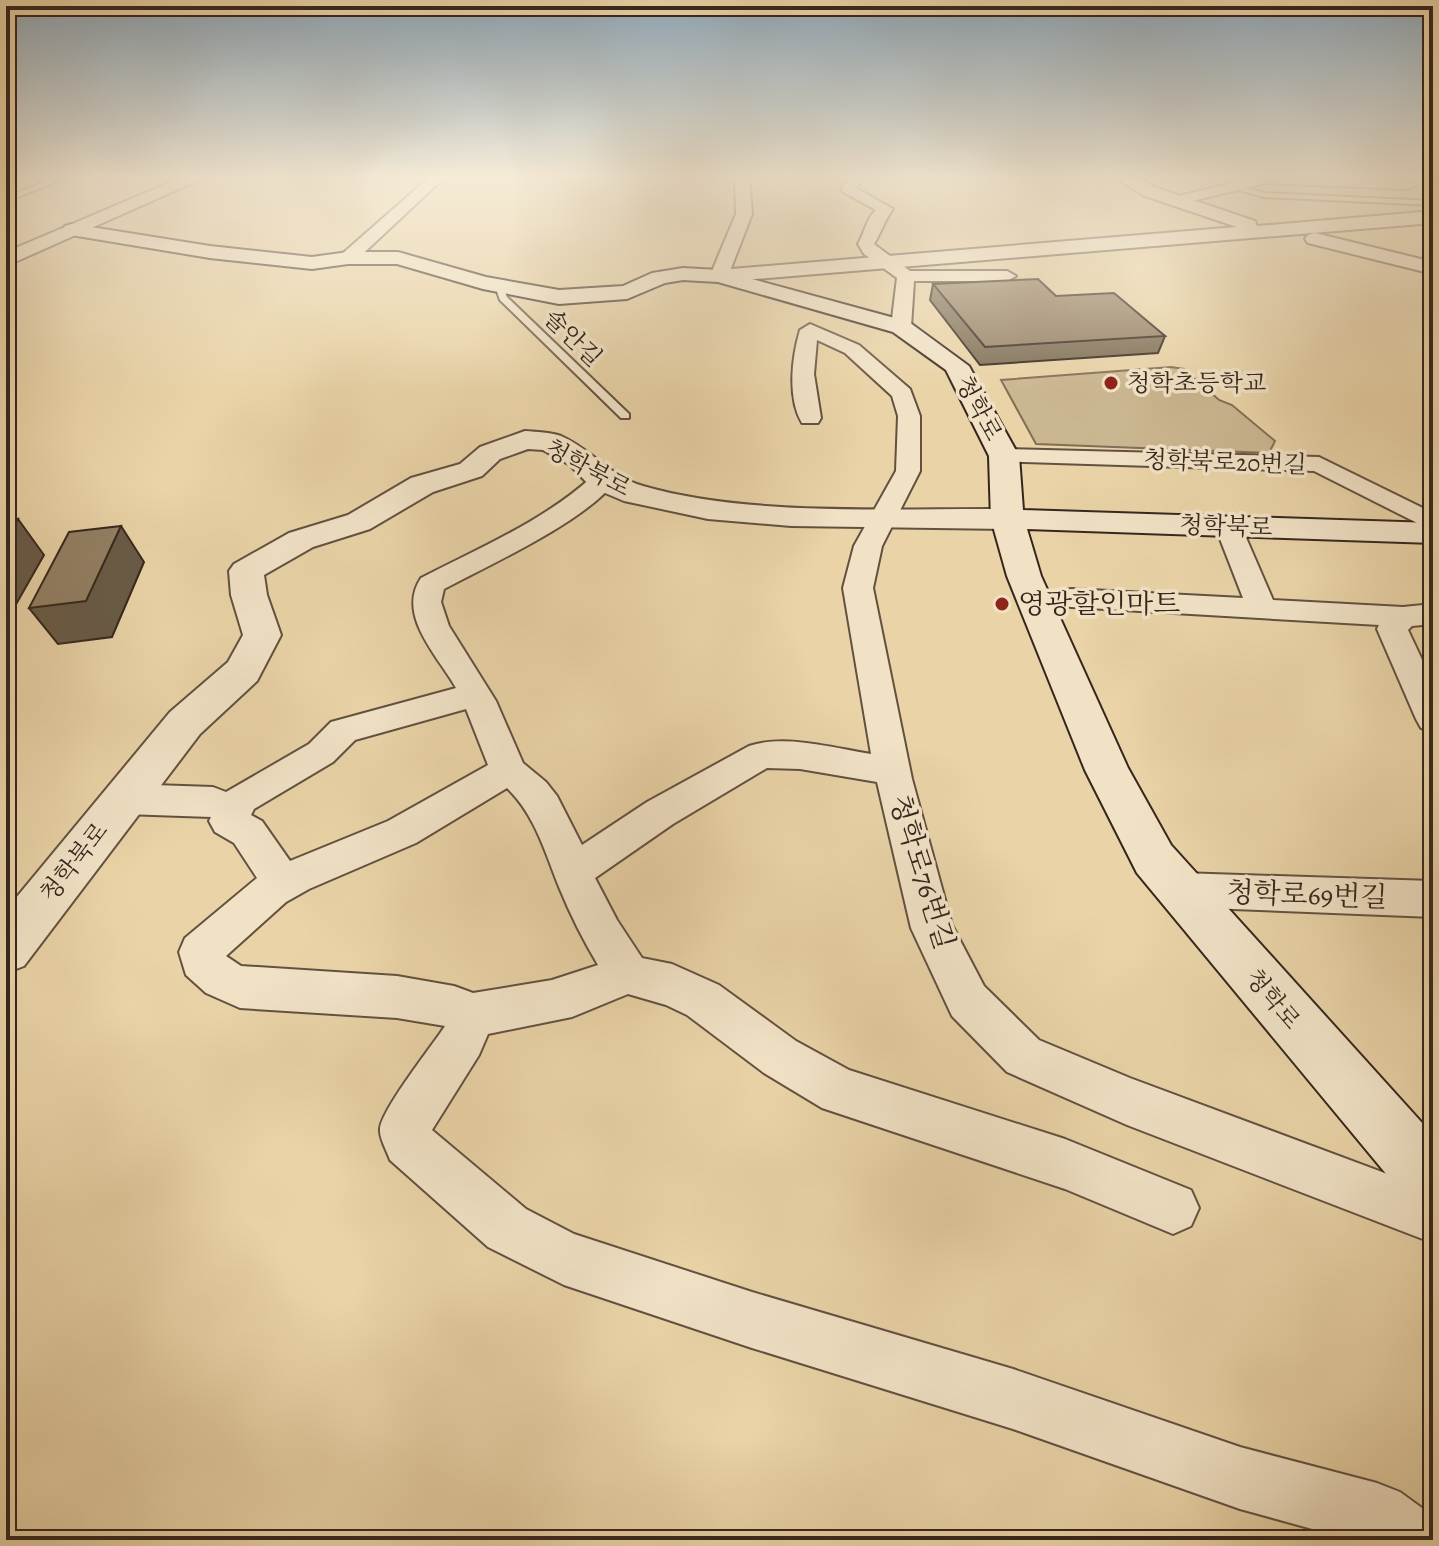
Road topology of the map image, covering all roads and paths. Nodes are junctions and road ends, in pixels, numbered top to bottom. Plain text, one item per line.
1 (32, 248) edge
2 (186, 248) edge
3 (359, 248) edge
4 (730, 248) edge
5 (868, 248) edge
6 (1053, 248) edge
7 (1349, 248) edge
8 (348, 258) junction
9 (6, 260) edge
10 (886, 261) junction
11 (1433, 268) edge
12 (719, 276) junction
13 (906, 276) junction
14 (1007, 276) dead end
15 (499, 286) junction
16 (901, 327) junction
17 (625, 416) dead end
18 (810, 418) dead end
19 (1004, 456) junction
20 (602, 481) junction
21 (885, 517) junction
22 (1007, 519) junction
23 (1433, 523) edge
24 (1228, 526) junction
25 (1433, 533) edge
26 (1071, 598) dead end
27 (1261, 607) junction
28 (1418, 616) edge
29 (474, 695) junction
30 (1429, 726) edge
31 (507, 771) junction
32 (893, 771) junction
33 (124, 799) junction
34 (235, 810) junction
35 (574, 871) junction
36 (283, 884) junction
37 (1181, 890) junction
38 (1433, 899) edge
39 (6, 949) edge
40 (627, 972) junction
41 (471, 1015) junction
42 (1433, 1182) edge
43 (1173, 1208) dead end
44 (1433, 1217) edge
45 (1411, 1540) edge

1 - 9 street
2 - 8 street, 청학로
3 - 8 street
4 - 12 street
5 - 10 street
6 - 10 street
7 - 11 street
8 - 15 street, 청학로
10 - 12 street
10 - 13 street
12 - 15 street, 청학로
12 - 16 street, 청학로
13 - 14 street
13 - 16 street
15 - 17 lane, 솔안길
16 - 19 street, 청학로
18 - 21 street, 청학로76번길
19 - 22 street, 청학로
19 - 23 street, 청학북로20번길
20 - 21 street, 청학북로
20 - 29 street
20 - 33 street, 청학북로
21 - 22 street, 청학북로
21 - 32 street, 청학로76번길
22 - 24 street, 청학북로
22 - 37 street, 청학로
24 - 25 street, 청학북로
24 - 27 street
26 - 27 street
27 - 28 street
28 - 30 street
29 - 31 street
29 - 34 street
31 - 35 street
31 - 36 street
32 - 35 street
32 - 44 street, 청학로76번길
33 - 34 street
33 - 39 street, 청학북로
34 - 36 street
35 - 40 street
36 - 41 street
37 - 38 street, 청학로69번길
37 - 42 street, 청학로
40 - 41 street
40 - 43 street
41 - 45 street

